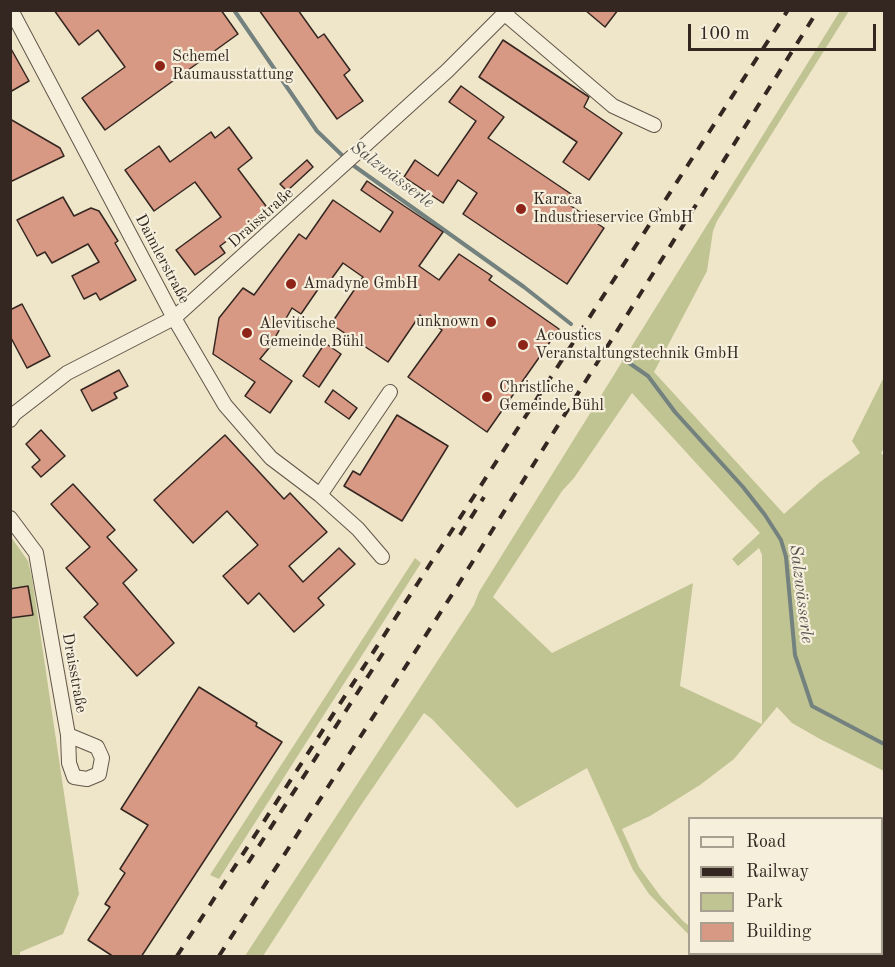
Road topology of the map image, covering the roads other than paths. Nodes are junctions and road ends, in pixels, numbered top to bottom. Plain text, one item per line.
1 (11, 10) edge
2 (506, 12) edge
3 (654, 125) dead end
4 (174, 318) junction
5 (390, 392) dead end
6 (12, 416) edge
7 (320, 495) junction
8 (10, 518) edge
9 (382, 557) dead end
10 (68, 735) dead end

1 - 4 street, Daimlerstraße
2 - 3 street, Draisstraße
2 - 4 street, Draisstraße
4 - 6 street, Draisstraße
4 - 7 street, Daimlerstraße
5 - 7 street
7 - 9 street, Daimlerstraße
8 - 10 street, Draisstraße

